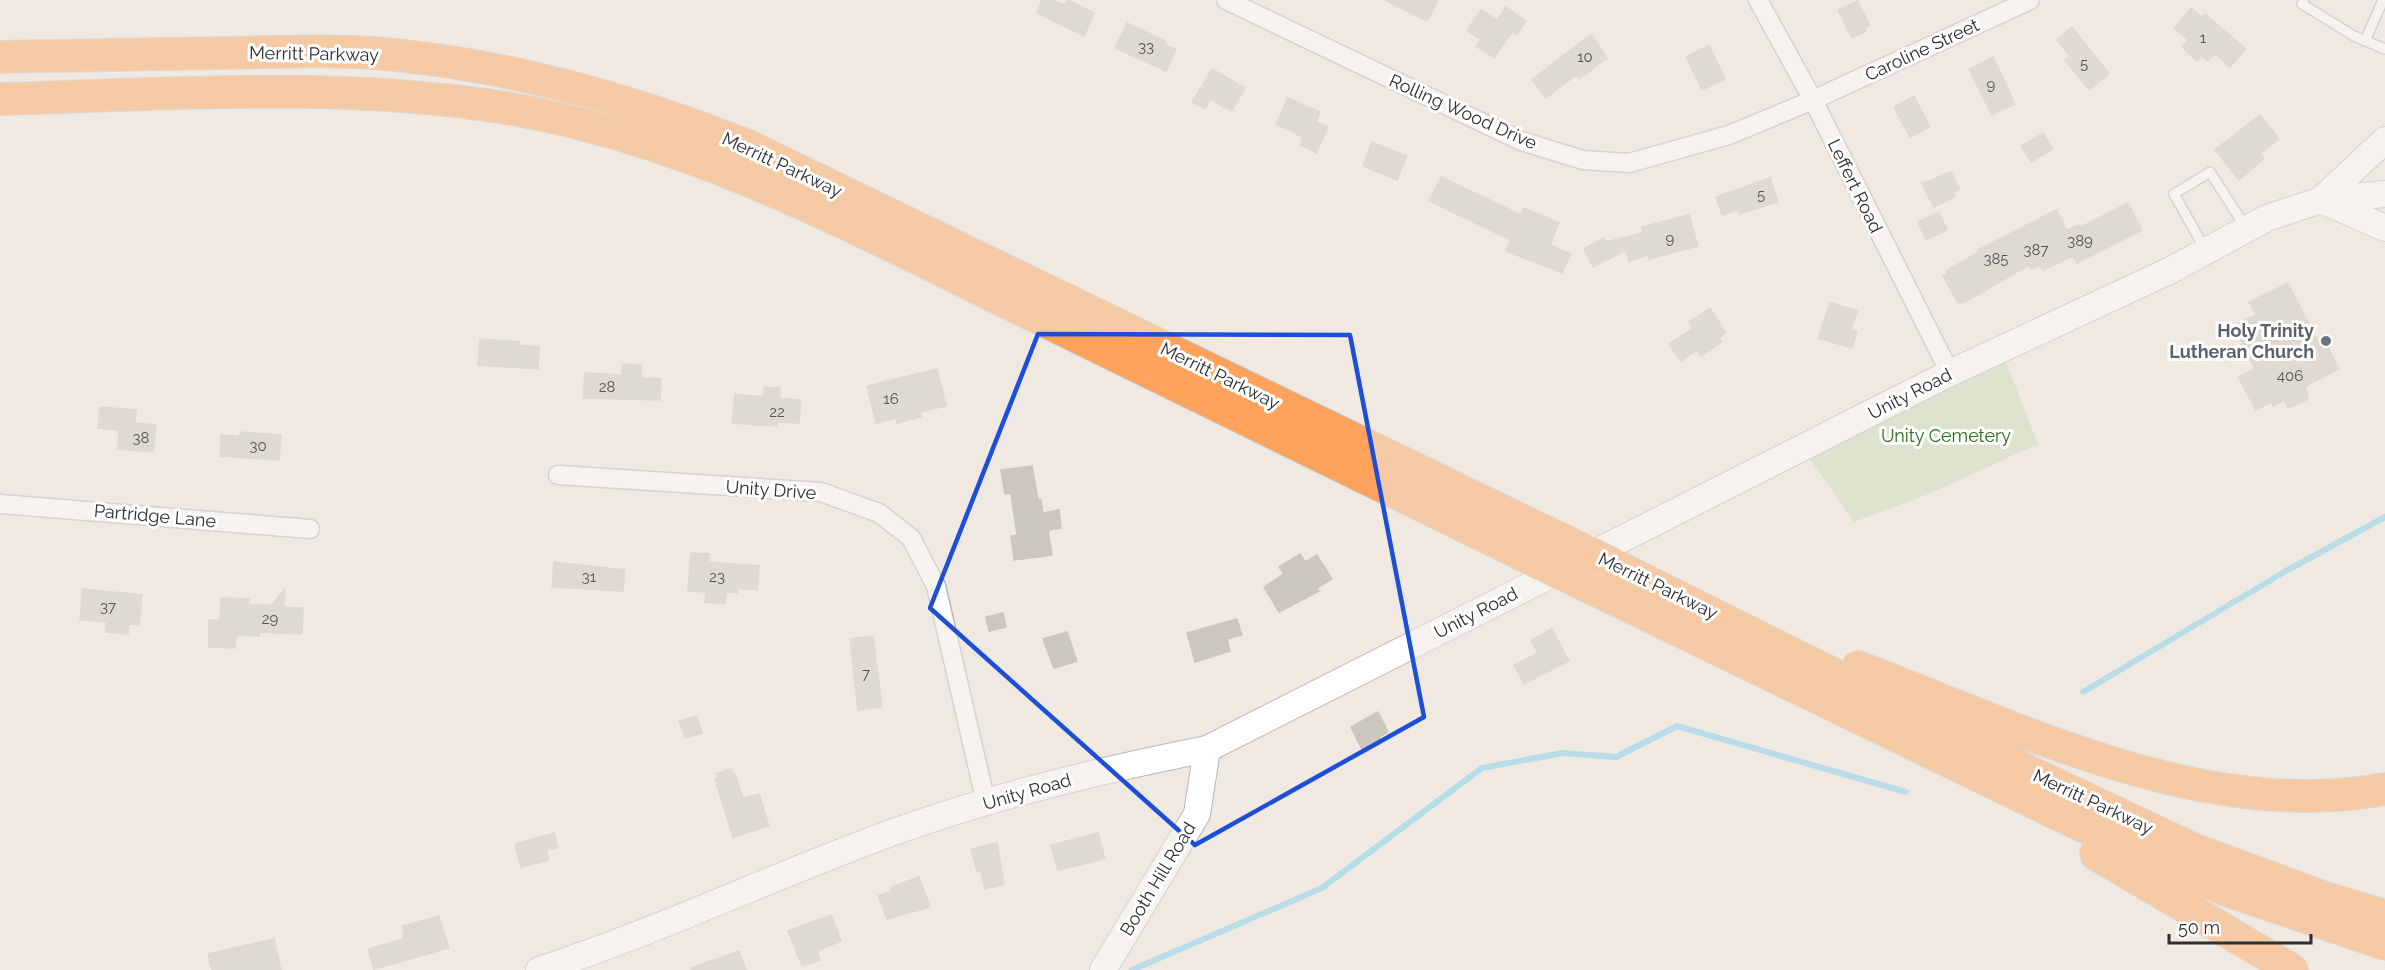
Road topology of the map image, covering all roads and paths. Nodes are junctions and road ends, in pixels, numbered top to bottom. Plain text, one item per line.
1 (1226, 0) edge
2 (1758, 0) edge
3 (2030, 0) edge
4 (2304, 0) edge
5 (2382, 0) edge
6 (2365, 41) junction
7 (2385, 49) edge
8 (0, 57) edge
9 (0, 99) edge
10 (1813, 100) junction
11 (2385, 141) edge
12 (2385, 194) edge
13 (2321, 200) junction
14 (2385, 228) edge
15 (2247, 229) junction
16 (2206, 251) junction
17 (1950, 373) junction
18 (558, 475) dead end
19 (0, 504) edge
20 (310, 529) dead end
21 (1691, 603) junction
22 (1207, 749) junction
23 (1970, 773) junction
24 (2385, 789) edge
25 (986, 803) junction
26 (2385, 916) edge
27 (2385, 944) edge
28 (550, 968) edge
29 (1103, 970) edge
30 (2292, 970) edge

1 - 10 street, Rolling Wood Drive
2 - 10 street, Leffert Road
3 - 10 street, Caroline Street
4 - 6 lane
5 - 6 lane
6 - 7 lane
8 - 21 highway, Merritt Parkway, bridge
9 - 23 highway, Merritt Parkway, bridge
10 - 17 street, Leffert Road
11 - 13 main road
12 - 13 main road, Unity Road
13 - 14 main road
13 - 15 main road, Unity Road
15 - 16 main road, Unity Road
15 - 16 lane
16 - 17 main road, Unity Road
17 - 22 main road, Unity Road
18 - 25 street, Unity Drive
19 - 20 street, Partridge Lane
21 - 24 highway
21 - 26 highway, Merritt Parkway
22 - 25 main road, Unity Road
22 - 29 main road, Booth Hill Road
23 - 27 highway, Merritt Parkway
23 - 30 highway
25 - 28 main road, Unity Road

